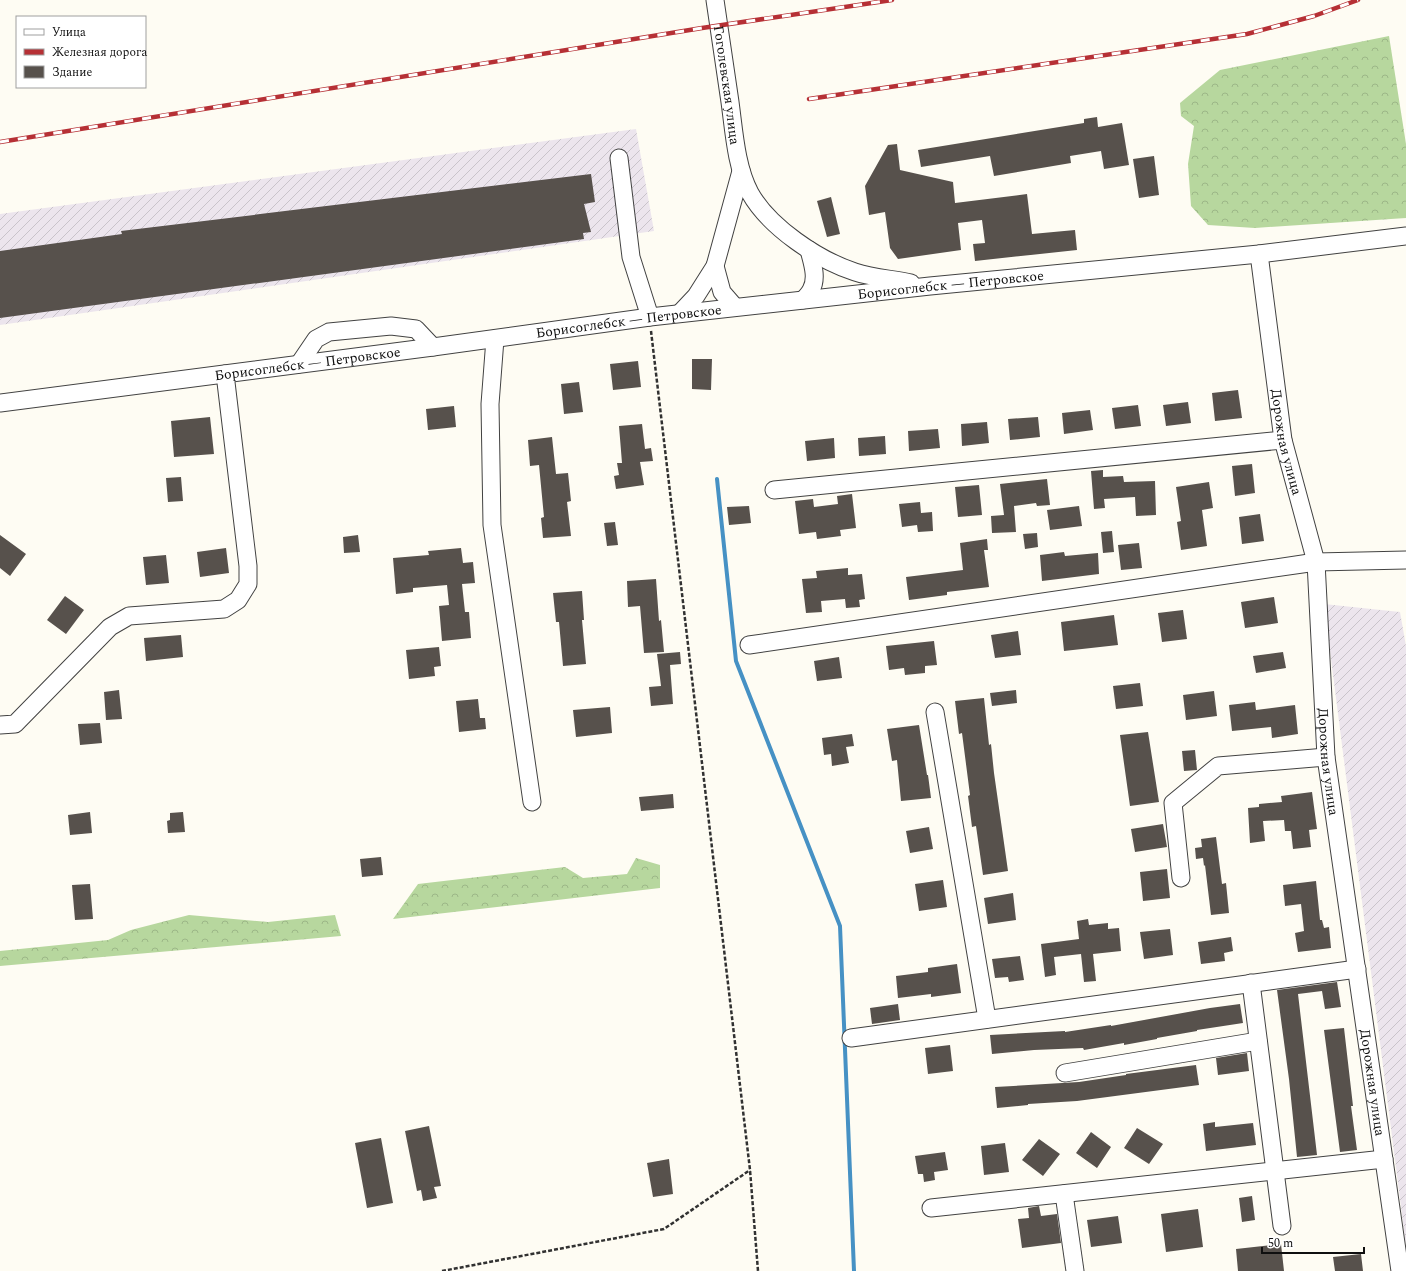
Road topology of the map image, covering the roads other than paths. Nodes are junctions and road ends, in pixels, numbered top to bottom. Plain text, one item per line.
1 (715, 0) edge
2 (620, 158) dead end
3 (741, 171) junction
4 (1406, 236) edge
5 (809, 250) junction
6 (1259, 254) junction
7 (715, 266) junction
8 (930, 286) junction
9 (803, 300) junction
10 (735, 307) junction
11 (680, 313) junction
12 (650, 317) junction
13 (495, 338) junction
14 (434, 347) junction
15 (298, 364) junction
16 (225, 374) junction
17 (0, 403) edge
18 (1283, 440) junction
19 (774, 490) dead end
20 (1406, 560) edge
21 (1316, 562) junction
22 (749, 645) dead end
23 (935, 712) dead end
24 (0, 725) edge
25 (1326, 757) junction
26 (532, 802) dead end
27 (1181, 878) dead end
28 (1357, 969) junction
29 (1251, 983) junction
30 (987, 1020) junction
31 (851, 1038) dead end
32 (1258, 1041) junction
33 (1066, 1073) dead end
34 (1384, 1159) junction
35 (1275, 1170) junction
36 (1064, 1194) junction
37 (931, 1208) dead end
38 (1282, 1226) dead end
39 (1075, 1271) edge
40 (1400, 1271) edge

1 - 3 street, Гоголевская улица
2 - 12 street
3 - 5 street
3 - 7 street
4 - 6 street, Борисоглебск — Петровское
5 - 8 street
5 - 9 street
6 - 8 street, Борисоглебск — Петровское
6 - 18 street, Дорожная улица
7 - 10 street
7 - 11 street
8 - 9 street, Борисоглебск — Петровское
9 - 10 street, Борисоглебск — Петровское
10 - 11 street, Борисоглебск — Петровское
11 - 12 street, Борисоглебск — Петровское
12 - 13 street, Борисоглебск — Петровское
13 - 14 street, Борисоглебск — Петровское
13 - 26 street
14 - 15 street, Борисоглебск — Петровское
14 - 15 street
15 - 16 street, Борисоглебск — Петровское
16 - 17 street, Борисоглебск — Петровское
16 - 24 street
18 - 19 street
18 - 21 street, Дорожная улица
20 - 21 street
21 - 22 street
21 - 25 street, Дорожная улица
23 - 30 street
25 - 27 street
25 - 28 street, Дорожная улица
28 - 29 street
28 - 34 street, Дорожная улица
29 - 30 street
29 - 32 street
30 - 31 street
32 - 33 street
32 - 35 street
34 - 35 street
34 - 40 street, Дорожная улица
35 - 36 street
35 - 38 street
36 - 37 street
36 - 39 street

